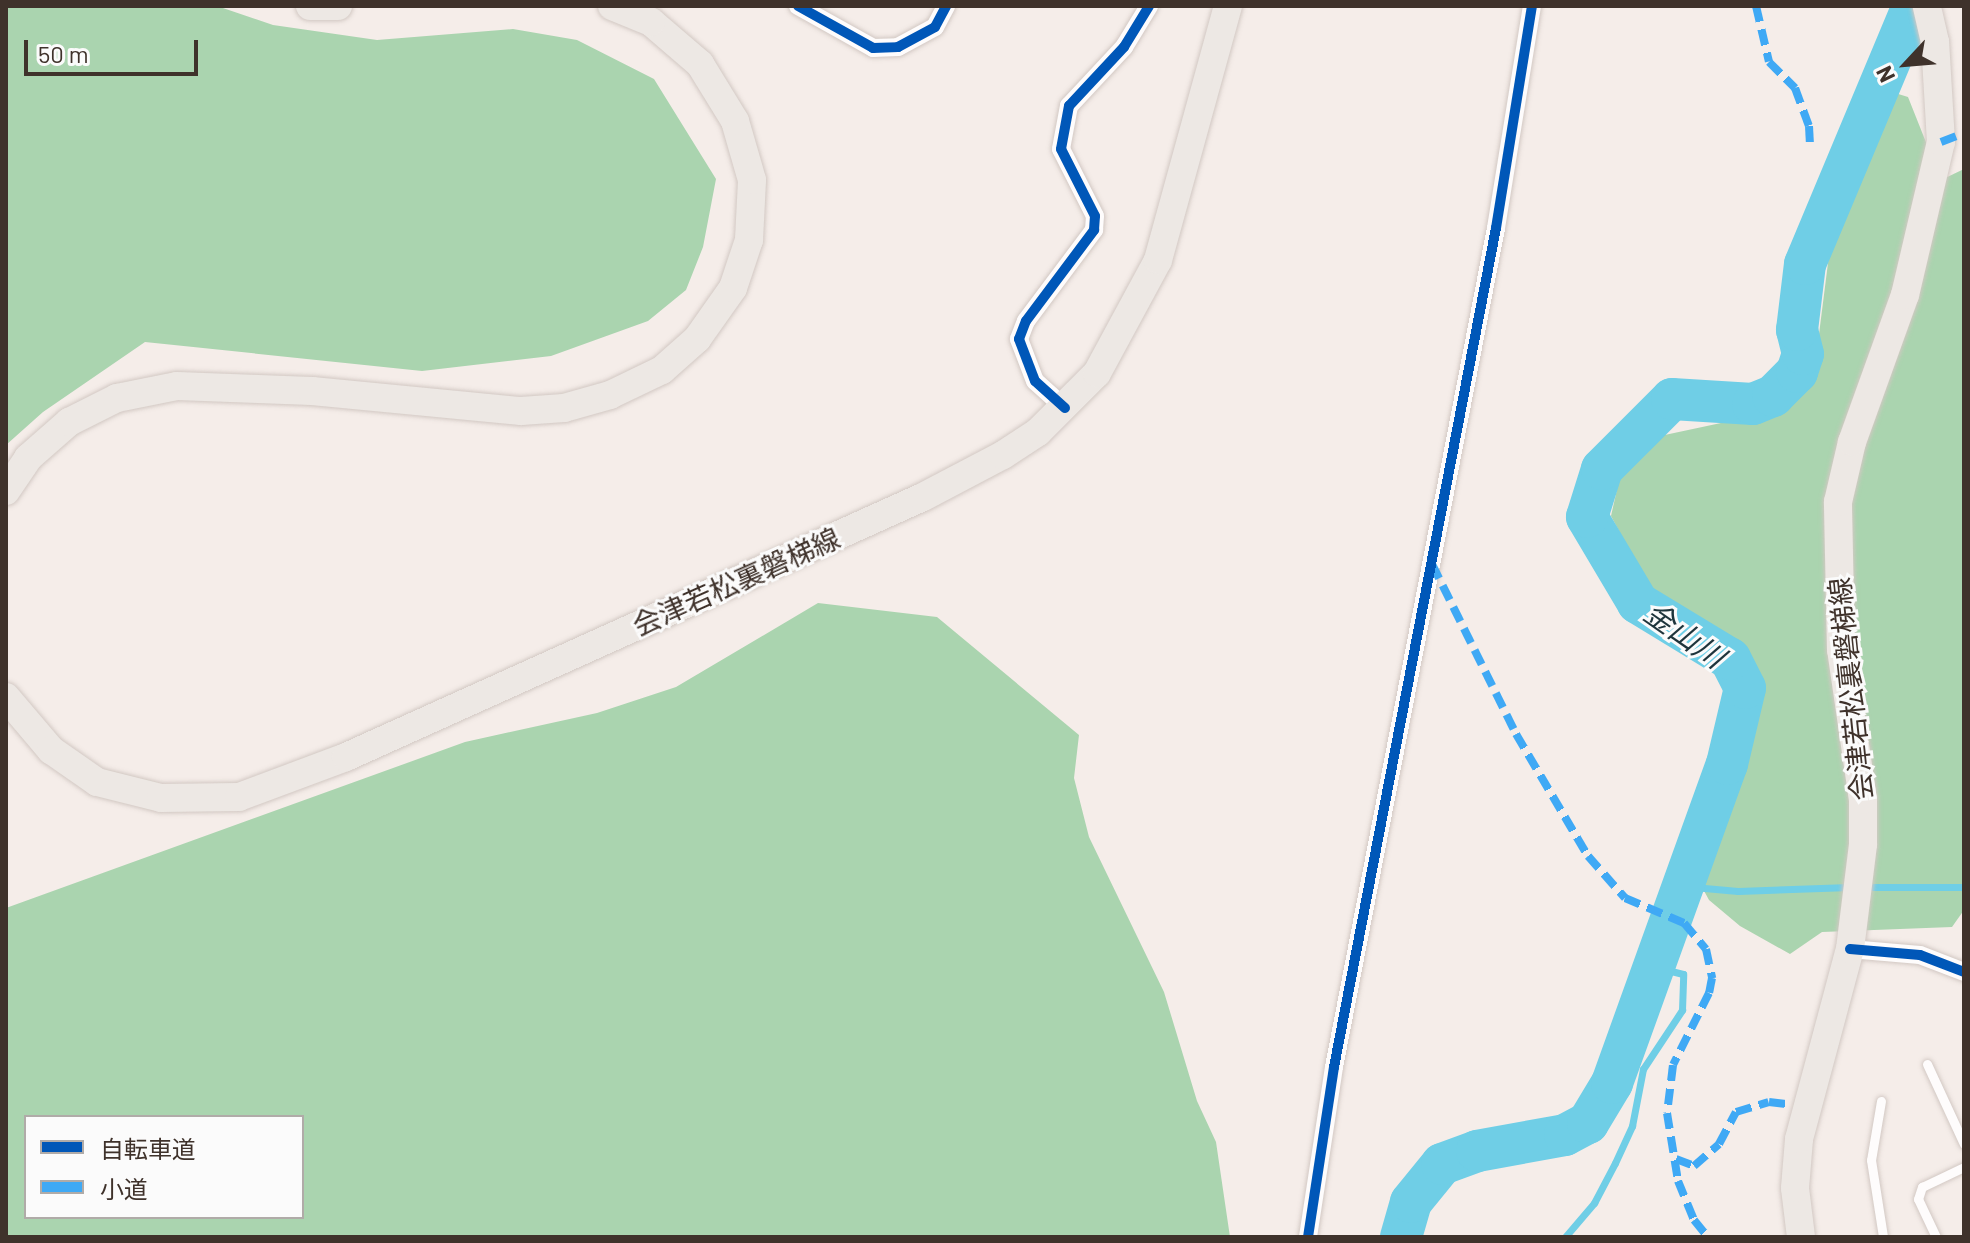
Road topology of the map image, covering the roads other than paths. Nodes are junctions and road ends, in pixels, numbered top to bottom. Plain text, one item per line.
1 (310, 6) edge
2 (338, 6) edge
3 (612, 6) edge
4 (798, 6) edge
5 (946, 6) edge
6 (1149, 6) edge
7 (1228, 6) edge
8 (1532, 6) edge
9 (1927, 6) edge
10 (654, 14) edge
11 (1065, 408) junction
12 (6, 491) edge
13 (6, 697) edge
14 (1850, 949) junction
15 (1964, 972) edge
16 (1927, 1064) dead end
17 (1881, 1101) dead end
18 (1964, 1144) edge
19 (1964, 1167) edge
20 (1308, 1237) edge
21 (1801, 1237) edge
22 (1883, 1237) edge
23 (1936, 1237) edge

1 - 2 main road
3 - 10 main road
4 - 5 street
6 - 11 street
7 - 11 main road, 会津若松裏磐梯線
8 - 20 street
9 - 14 main road, 会津若松裏磐梯線
10 - 12 main road
11 - 13 main road, 会津若松裏磐梯線
14 - 15 street
14 - 21 main road, 会津若松裏磐梯線
16 - 18 lane
17 - 22 lane
19 - 23 lane

